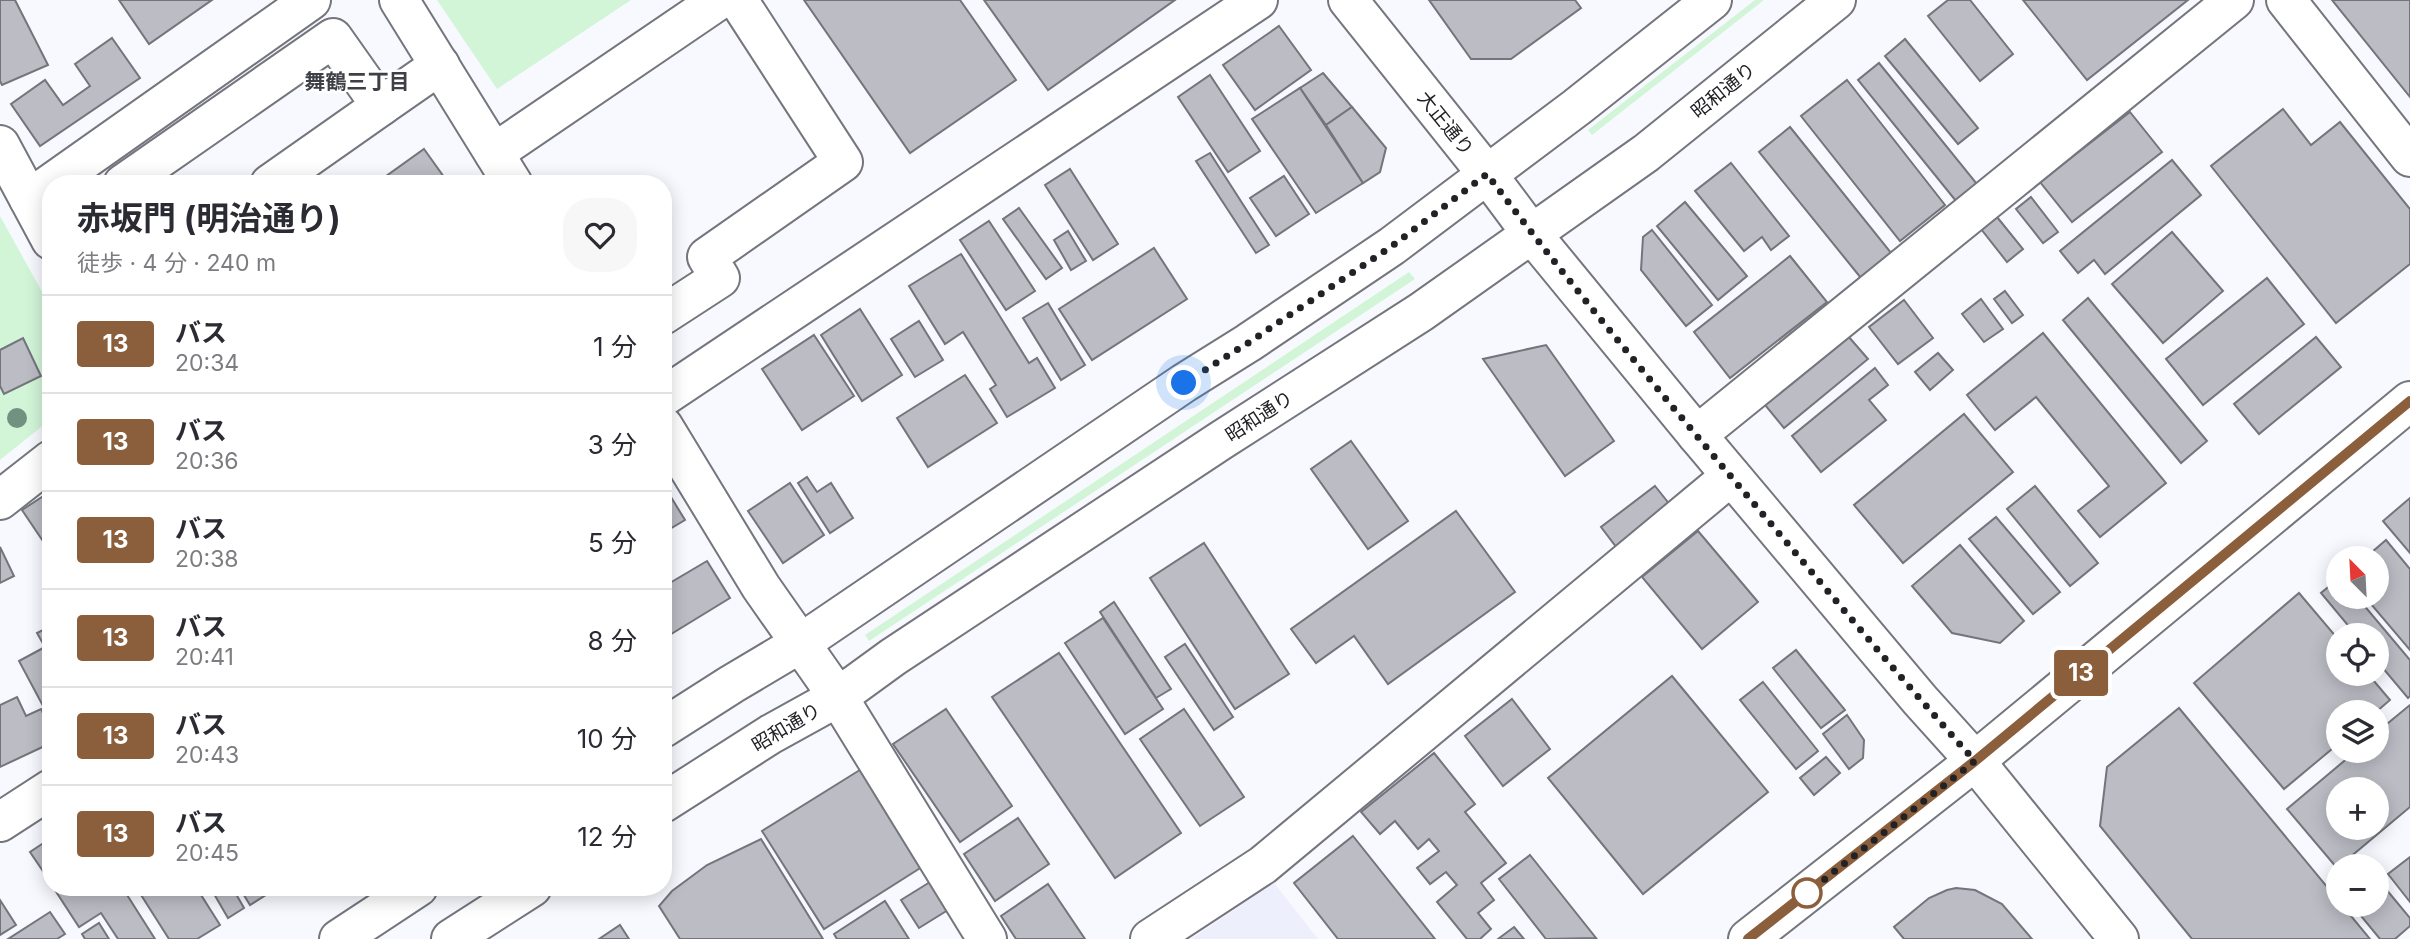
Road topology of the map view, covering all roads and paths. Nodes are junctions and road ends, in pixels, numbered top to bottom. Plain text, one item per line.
1 (311, 0) edge
2 (400, 0) edge
3 (719, 0) edge
4 (738, 0) edge
5 (1258, 0) edge
6 (1348, 0) edge
7 (1712, 0) edge
8 (1836, 0) edge
9 (2234, 0) edge
10 (2286, 0) edge
11 (440, 65) junction
12 (380, 106) junction
13 (0, 145) edge
14 (2410, 157) edge
15 (504, 168) edge
16 (1487, 174) junction
17 (63, 175) edge
18 (136, 175) edge
19 (283, 175) edge
20 (42, 190) edge
21 (29, 199) junction
22 (42, 223) edge
23 (1531, 233) junction
24 (672, 309) edge
25 (672, 391) edge
26 (2410, 401) edge
27 (1697, 435) junction
28 (672, 441) edge
29 (42, 467) edge
30 (1731, 476) junction
31 (0, 500) edge
32 (801, 643) junction
33 (838, 696) junction
34 (672, 722) edge
35 (1975, 761) junction
36 (42, 795) edge
37 (672, 797) edge
38 (0, 822) edge
39 (404, 896) edge
40 (518, 896) edge
41 (339, 939) edge
42 (451, 939) edge
43 (987, 939) edge
44 (1150, 939) edge
45 (1748, 939) edge
46 (2119, 939) edge

1 - 17 street
2 - 11 street
3 - 15 street
4 - 24 street
5 - 25 street
6 - 16 street, 大正通り
7 - 16 street
8 - 23 street, 昭和通り
9 - 27 street
10 - 14 street
11 - 12 street
11 - 15 street
12 - 18 street
12 - 19 street
13 - 21 street
16 - 23 street, 大正通り
16 - 32 street
20 - 21 street
21 - 22 street
23 - 27 street, 大正通り
23 - 33 street, 昭和通り
26 - 35 street
27 - 30 street, 大正通り
28 - 32 street
29 - 31 street
30 - 35 street, 大正通り
30 - 44 street
32 - 33 street
32 - 34 street
33 - 37 street, 昭和通り
33 - 43 street
35 - 45 street
35 - 46 street, 大正通り
36 - 38 street
39 - 41 street
40 - 42 street

